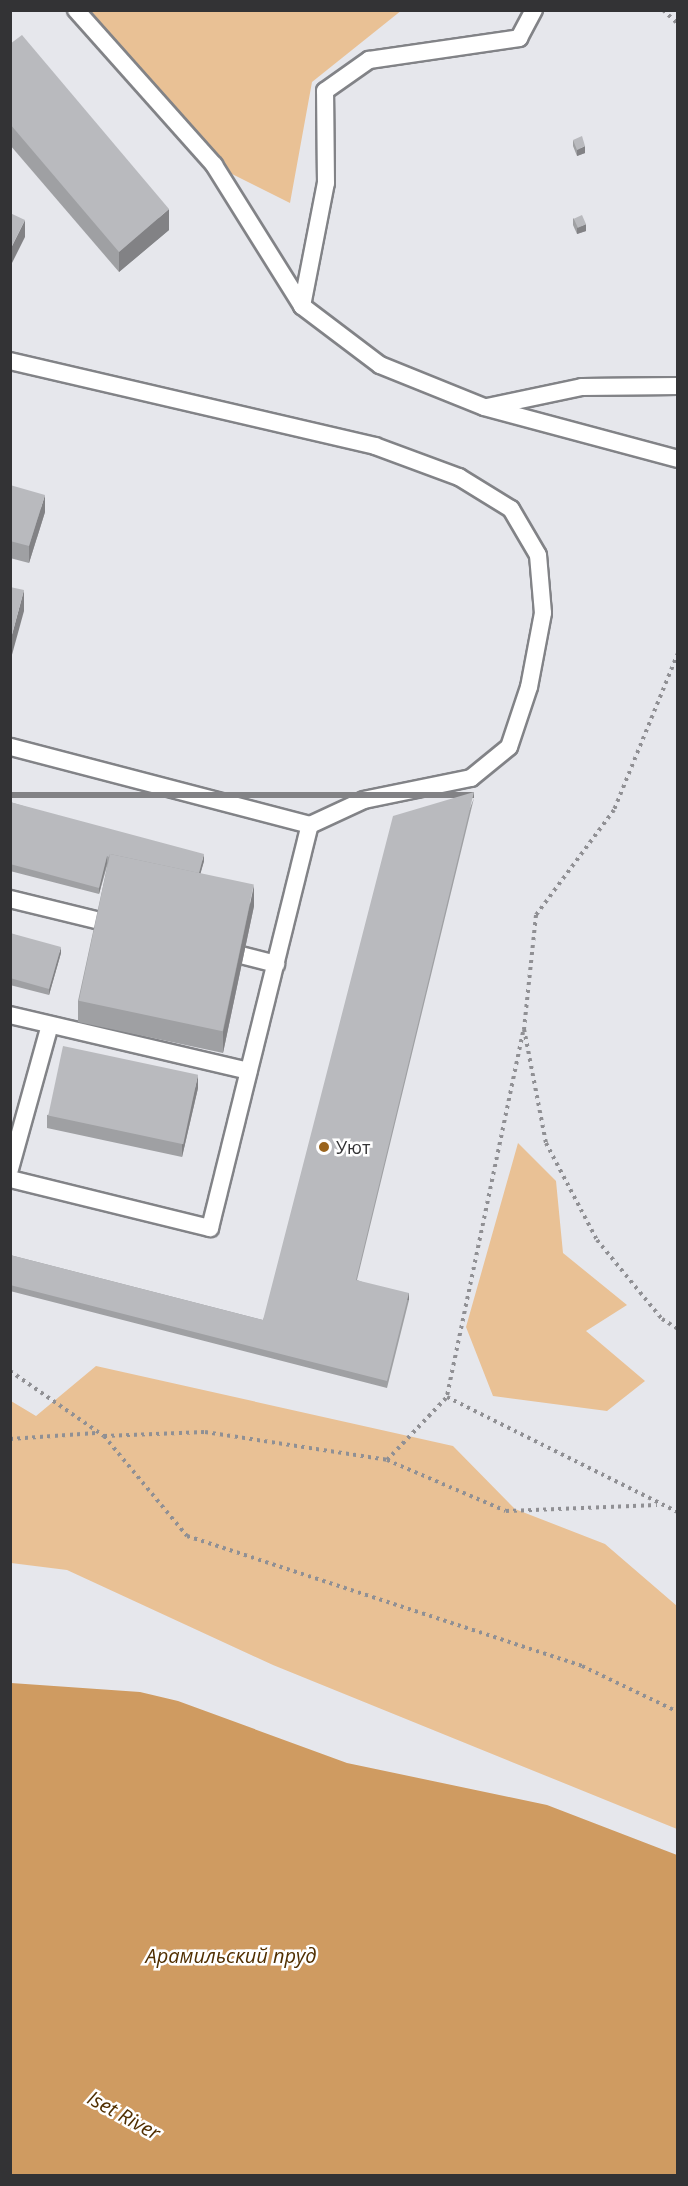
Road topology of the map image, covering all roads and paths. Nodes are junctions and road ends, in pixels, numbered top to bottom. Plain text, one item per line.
1 (76, 10) edge
2 (534, 10) edge
3 (663, 10) edge
4 (678, 24) edge
5 (302, 306) junction
6 (10, 361) edge
7 (678, 386) edge
8 (483, 407) junction
9 (678, 459) edge
10 (678, 653) edge
11 (10, 747) edge
12 (310, 825) junction
13 (10, 898) edge
14 (137, 930) edge
15 (207, 947) edge
16 (276, 964) junction
17 (10, 1016) edge
18 (50, 1025) junction
19 (524, 1029) junction
20 (249, 1071) junction
21 (10, 1169) edge
22 (10, 1179) edge
23 (678, 1329) edge
24 (10, 1371) edge
25 (447, 1397) junction
26 (98, 1432) junction
27 (104, 1436) junction
28 (10, 1439) edge
29 (387, 1460) junction
30 (660, 1505) junction
31 (678, 1512) edge
32 (678, 1712) edge

1 - 5 lane
2 - 5 lane
3 - 4 path
5 - 8 lane
6 - 12 lane
7 - 8 lane
8 - 9 lane
10 - 19 path
11 - 12 lane
12 - 16 lane
13 - 14 lane
15 - 16 lane
16 - 20 lane
17 - 18 lane
18 - 20 lane
18 - 21 lane
19 - 23 path
19 - 25 path
20 - 22 lane
24 - 26 path
25 - 29 path
25 - 30 path
26 - 27 path
26 - 28 path
27 - 29 path
27 - 32 path
29 - 30 path
30 - 31 path

